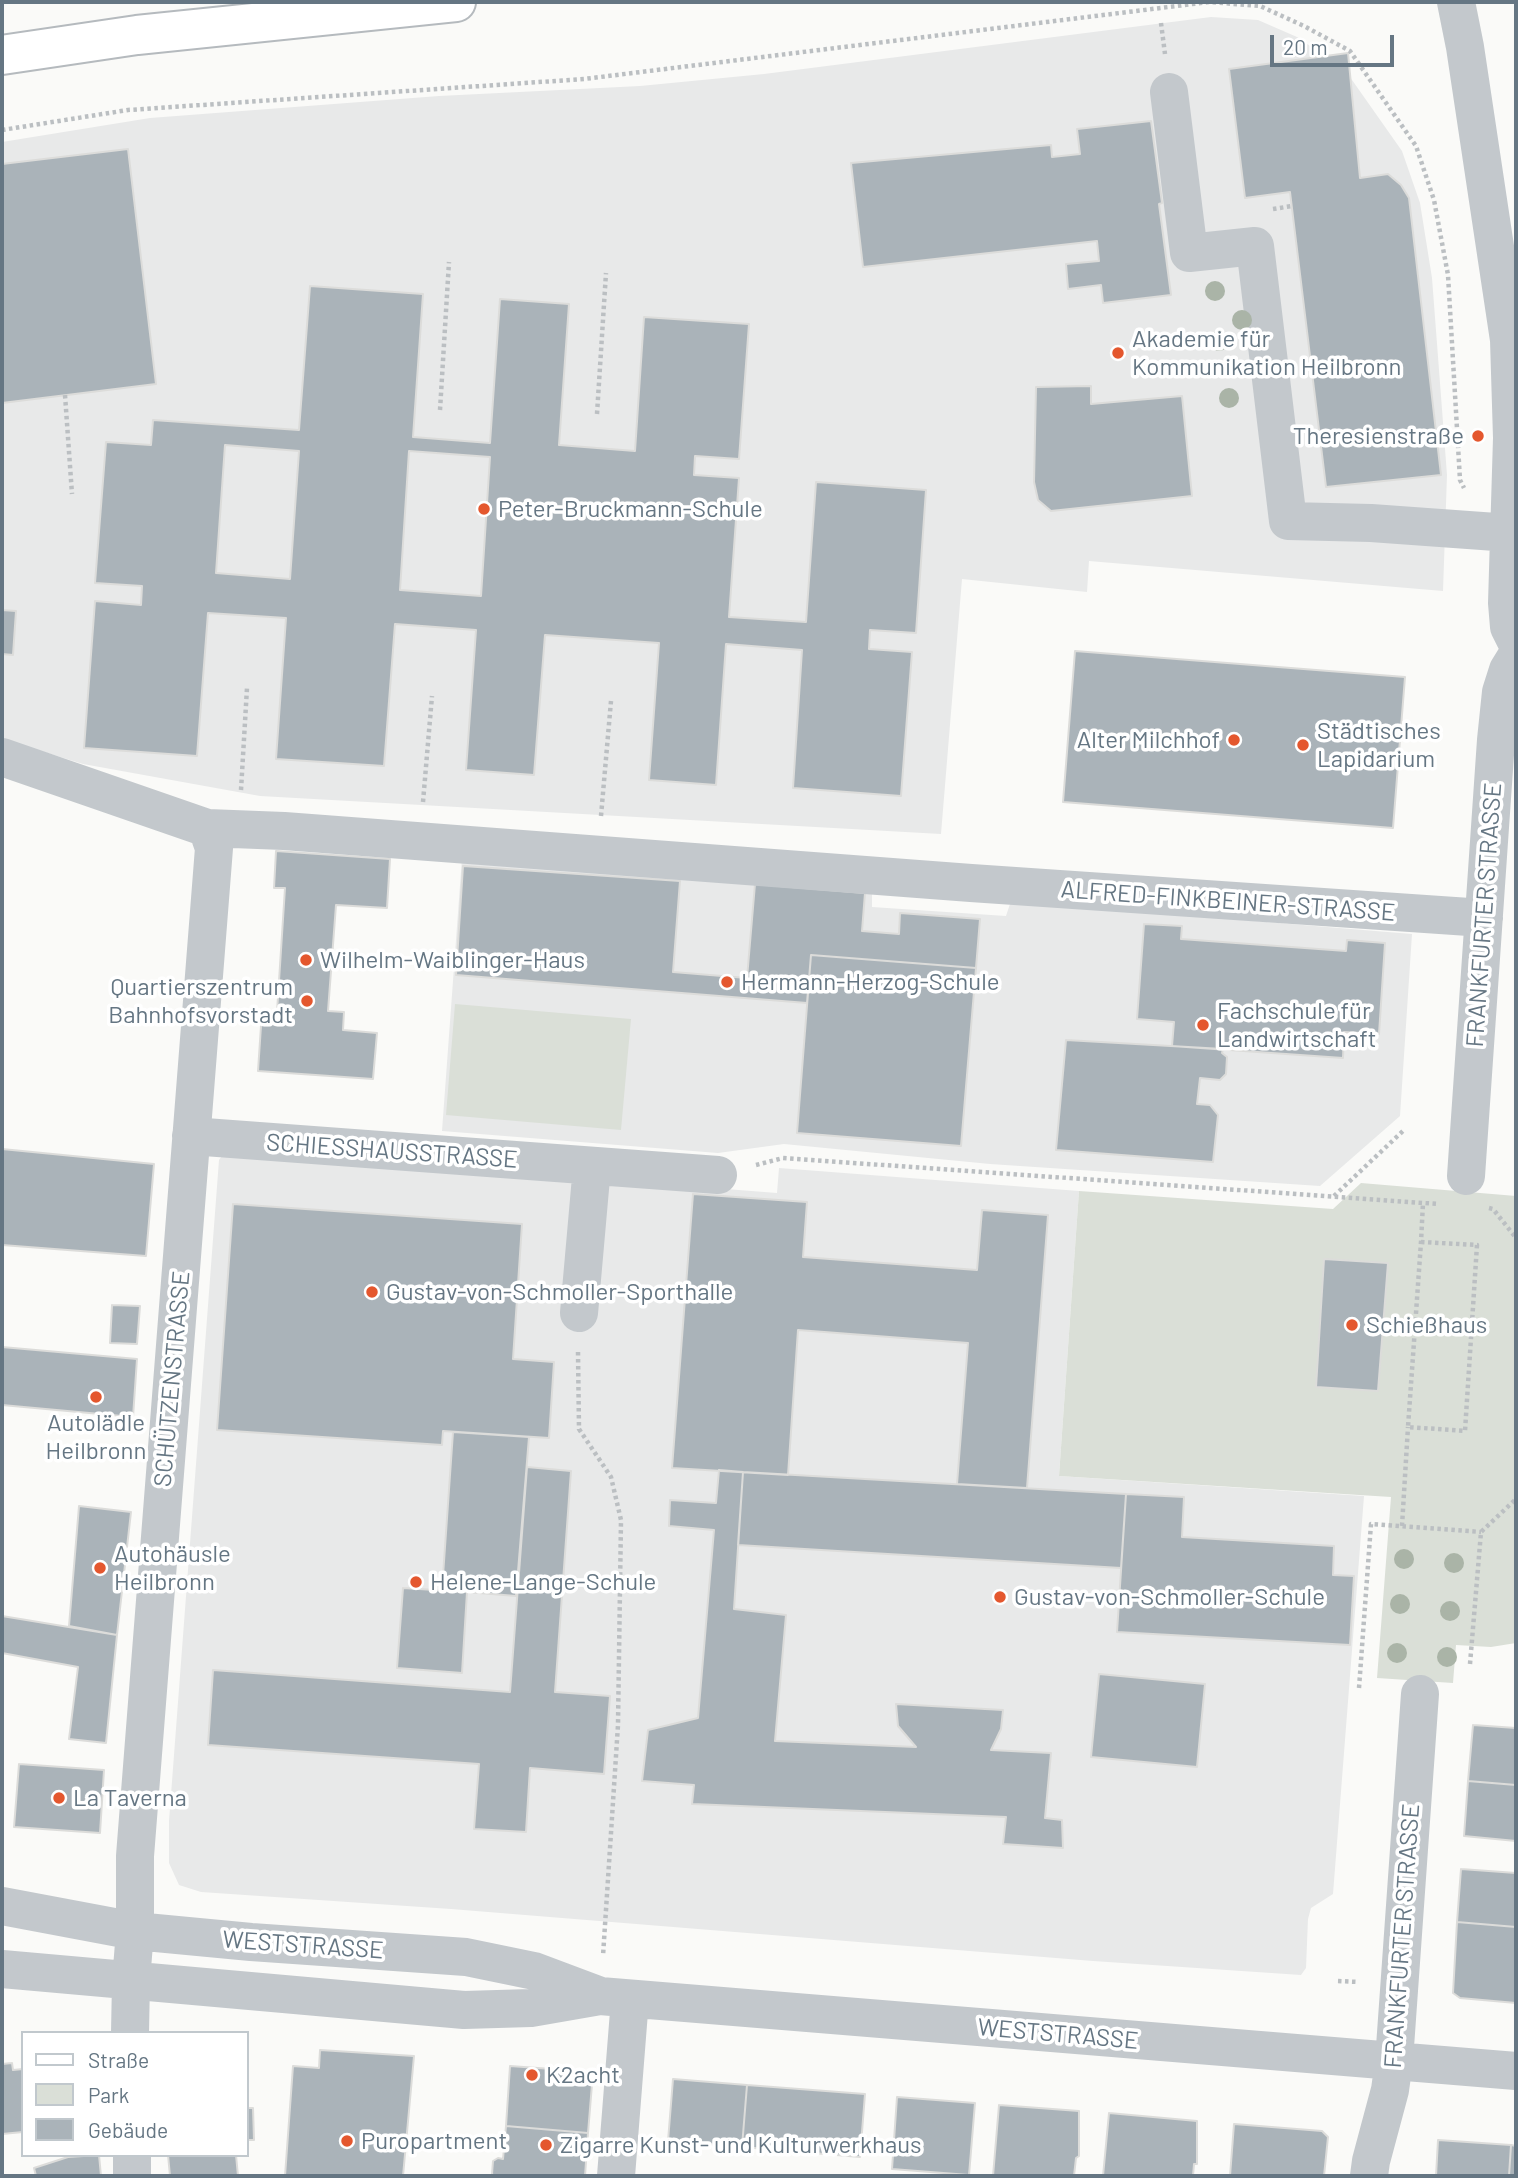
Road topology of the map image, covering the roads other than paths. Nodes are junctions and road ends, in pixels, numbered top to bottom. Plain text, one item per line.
1 (456, 2) edge
2 (1455, 2) edge
3 (2, 55) edge
4 (1169, 92) dead end
5 (1510, 533) junction
6 (1516, 641) edge
7 (1516, 657) edge
8 (2, 757) edge
9 (223, 829) junction
10 (1484, 918) junction
11 (191, 1136) junction
12 (592, 1167) junction
13 (718, 1175) road end
14 (1458, 1191) road end
15 (579, 1313) road end
16 (1420, 1694) dead end
17 (2, 1906) edge
18 (135, 1931) junction
19 (2, 1969) edge
20 (131, 1981) junction
21 (615, 1997) junction
22 (130, 2031) edge
23 (1394, 2061) junction
24 (1516, 2071) edge
25 (132, 2157) edge
26 (132, 2176) edge
27 (616, 2176) edge
28 (1369, 2176) edge

1 - 3 main road
2 - 5 street
4 - 5 street
5 - 6 street
7 - 10 street, FRANKFURTER STRASSE
8 - 9 street
9 - 10 street, ALFRED-FINKBEINER-STRASSE
9 - 11 street, SCHÜTZENSTRASSE
10 - 14 street, FRANKFURTER STRASSE
11 - 12 street, SCHIESSHAUSSTRASSE
11 - 18 street, SCHÜTZENSTRASSE
12 - 13 street, SCHIESSHAUSSTRASSE
12 - 15 street
16 - 23 street, FRANKFURTER STRASSE
17 - 18 street, WESTSTRASSE
18 - 20 street, SCHÜTZENSTRASSE
18 - 21 street, WESTSTRASSE
19 - 20 street, WESTSTRASSE
20 - 21 street, WESTSTRASSE
20 - 22 street, SCHÜTZENSTRASSE
21 - 23 street, WESTSTRASSE
21 - 27 street
23 - 24 street, WESTSTRASSE
23 - 28 street, FRANKFURTER STRASSE
25 - 26 street

